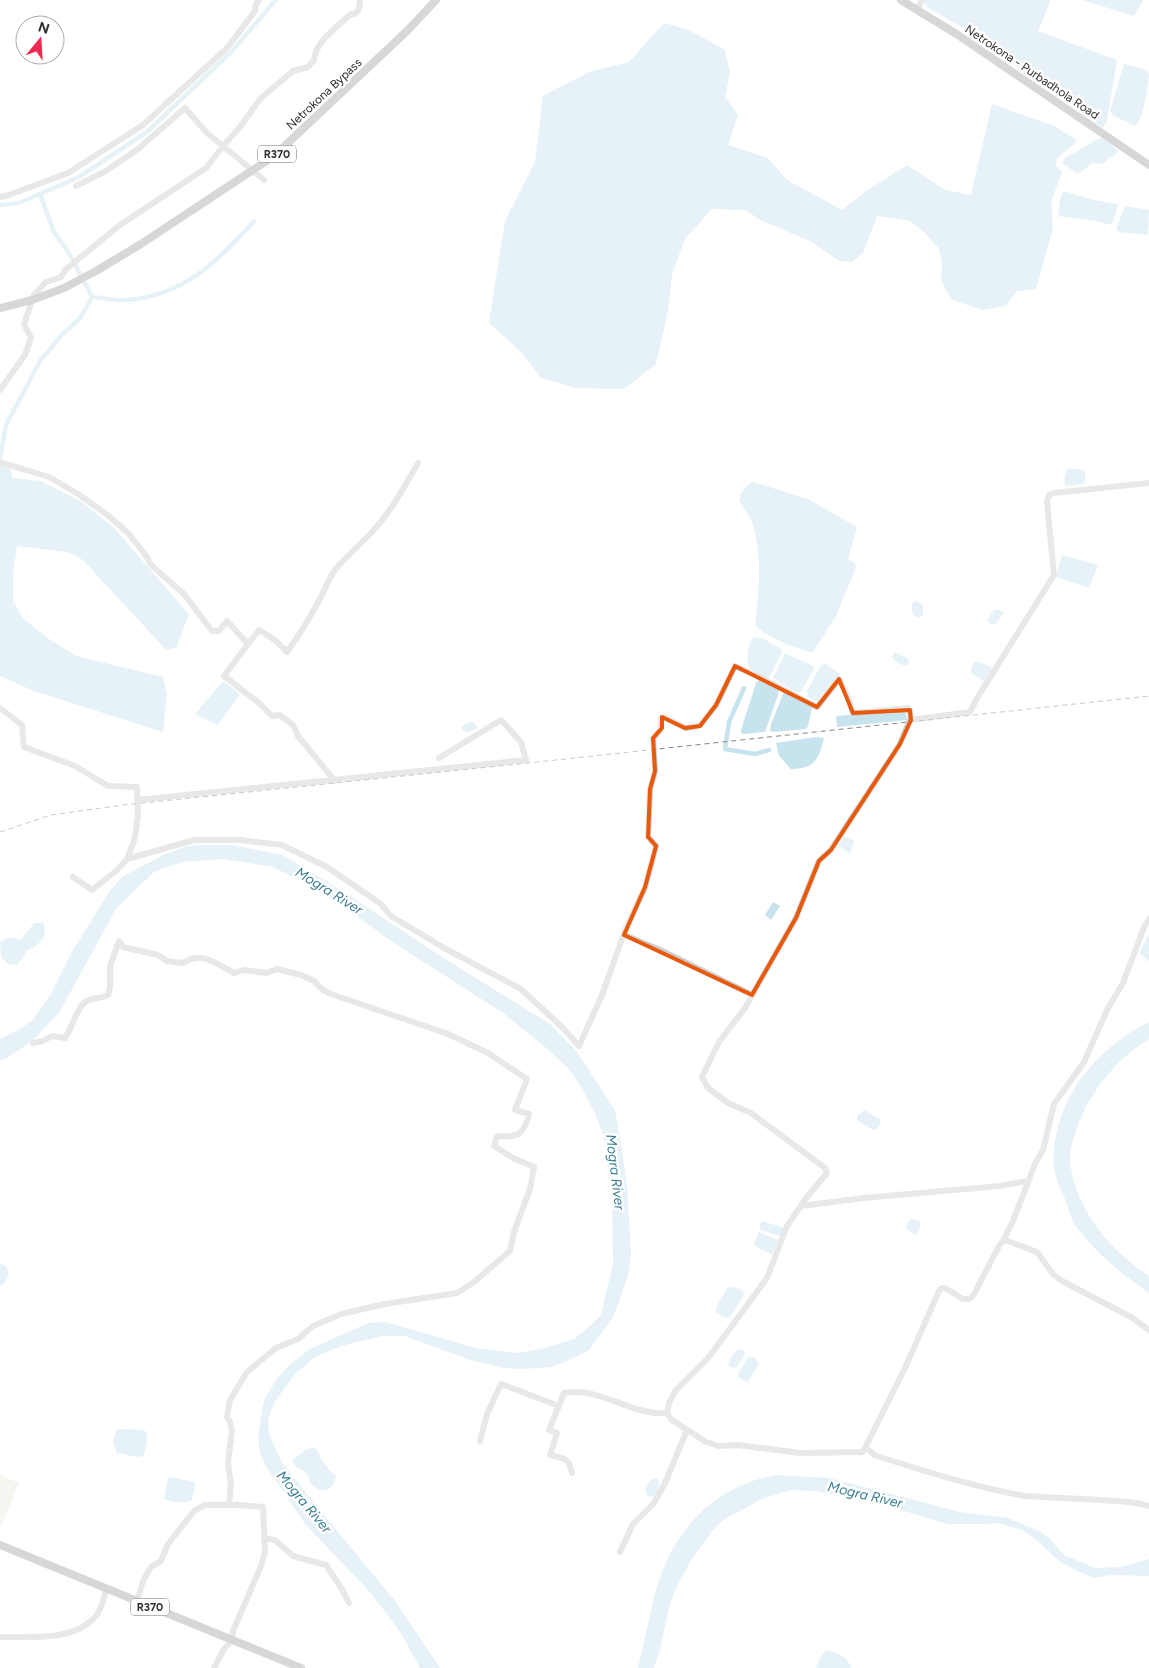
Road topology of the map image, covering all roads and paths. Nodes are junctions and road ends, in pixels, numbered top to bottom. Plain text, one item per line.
1 (260, 0) edge
2 (360, 0) edge
3 (436, 0) edge
4 (901, 0) edge
5 (922, 0) edge
6 (917, 10) junction
7 (223, 146) junction
8 (1149, 165) edge
9 (264, 180) dead end
10 (76, 186) dead end
11 (0, 197) edge
12 (32, 300) junction
13 (0, 308) edge
14 (0, 390) edge
15 (0, 462) edge
16 (418, 463) dead end
17 (1149, 483) edge
18 (248, 644) junction
19 (0, 708) edge
20 (911, 720) junction
21 (438, 758) dead end
22 (335, 781) junction
23 (138, 800) junction
24 (127, 859) junction
25 (73, 877) dead end
26 (1149, 919) edge
27 (624, 934) junction
28 (752, 995) junction
29 (33, 1043) dead end
30 (1028, 1181) junction
31 (801, 1206) junction
32 (1003, 1241) junction
33 (1149, 1330) edge
34 (558, 1406) junction
35 (667, 1414) junction
36 (687, 1430) junction
37 (480, 1441) dead end
38 (866, 1447) junction
39 (572, 1473) dead end
40 (229, 1505) junction
41 (1149, 1506) edge
42 (264, 1538) junction
43 (0, 1545) edge
44 (620, 1552) dead end
45 (107, 1588) junction
46 (137, 1601) junction
47 (349, 1603) dead end
48 (0, 1637) edge
49 (232, 1640) junction
50 (214, 1668) edge
51 (301, 1668) edge

1 - 11 street
2 - 7 street
3 - 12 main road, Netrokona Bypass / R370
4 - 6 main road, Netrokona - Purbadhola Road
5 - 6 street
6 - 8 main road, Netrokona - Purbadhola Road
7 - 9 street
7 - 10 street
7 - 12 street
12 - 13 main road
12 - 14 street
15 - 18 street
16 - 18 street
17 - 20 street
18 - 22 street
19 - 23 street
20 - 27 street
20 - 28 street
21 - 22 street
22 - 23 street
23 - 24 street
24 - 25 street
24 - 27 street
26 - 30 street
27 - 28 street
28 - 31 street
29 - 40 street
30 - 31 street
30 - 32 street
31 - 35 street
32 - 33 street
32 - 38 street
34 - 35 street
34 - 37 street
34 - 39 street
35 - 36 street
36 - 38 street
36 - 44 street
38 - 41 street
40 - 42 street
40 - 46 street
42 - 47 street
42 - 49 street
43 - 45 main road, R370
45 - 46 main road, R370
45 - 48 street
46 - 49 main road, R370
49 - 50 street
49 - 51 main road, R370

